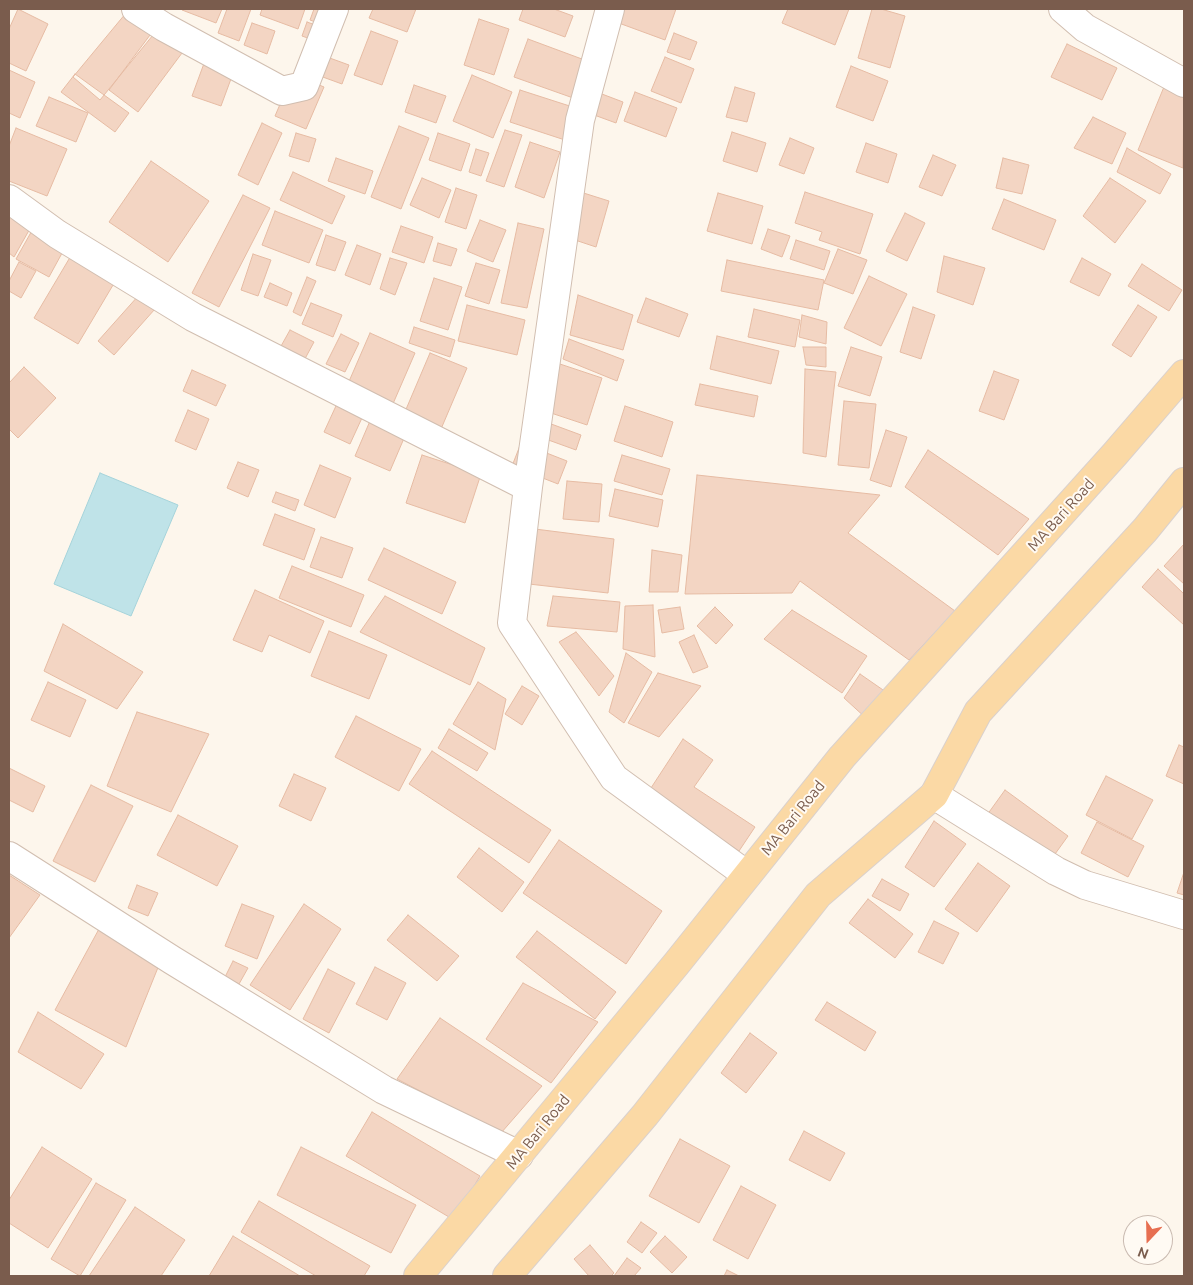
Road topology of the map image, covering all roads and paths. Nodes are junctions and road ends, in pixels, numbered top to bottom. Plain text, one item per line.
1 (136, 9) edge
2 (334, 9) edge
3 (610, 9) edge
4 (1063, 9) edge
5 (1184, 83) edge
6 (9, 199) edge
7 (1184, 374) edge
8 (1184, 482) edge
9 (528, 487) junction
10 (934, 795) junction
11 (9, 856) edge
12 (747, 875) junction
13 (1184, 915) edge
14 (519, 1155) junction
15 (418, 1276) edge
16 (507, 1276) edge

1 - 2 street
3 - 9 street
4 - 5 street
6 - 9 street
7 - 12 main road, MA Bari Road
8 - 10 main road
9 - 12 street
10 - 13 street
10 - 16 main road
11 - 14 street
12 - 14 main road, MA Bari Road
14 - 15 main road, MA Bari Road

